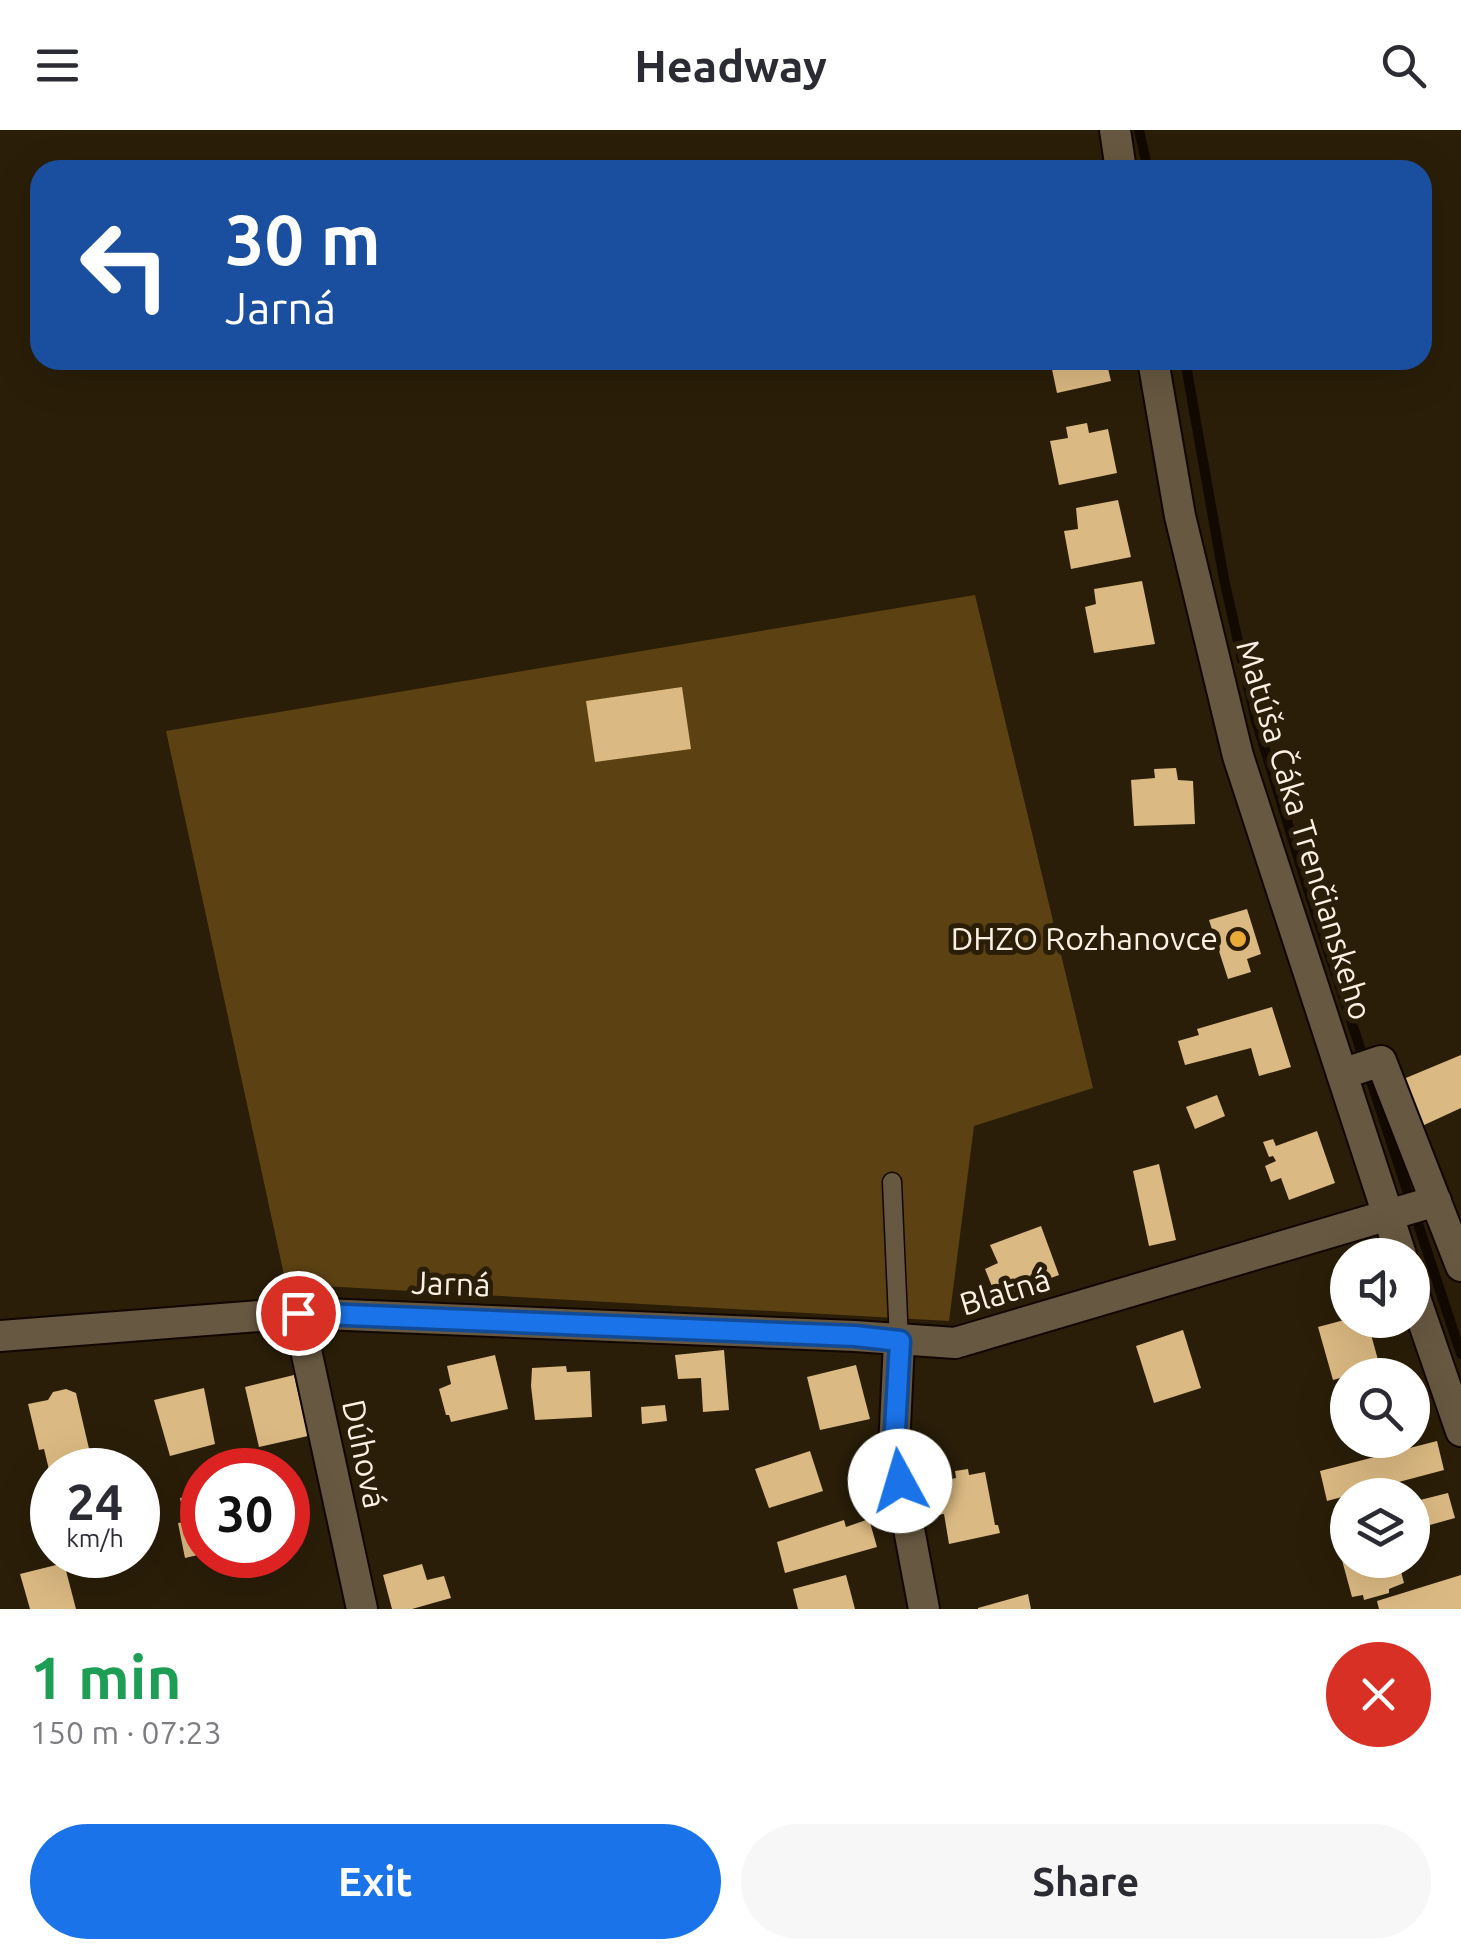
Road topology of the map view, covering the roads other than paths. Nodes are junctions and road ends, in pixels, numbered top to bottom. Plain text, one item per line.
1 (1114, 130) edge
2 (1119, 160) edge
3 (1155, 370) edge
4 (1342, 1074) junction
5 (892, 1182) dead end
6 (1436, 1201) junction
7 (1387, 1214) junction
8 (1395, 1238) edge
9 (1461, 1266) edge
10 (298, 1313) junction
11 (0, 1336) edge
12 (1430, 1338) edge
13 (900, 1341) junction
14 (1458, 1413) edge
15 (362, 1609) edge
16 (924, 1609) edge

1 - 2 street
3 - 4 street, Matúša Čáka Trenčianskeho
4 - 6 street
4 - 7 street, Matúša Čáka Trenčianskeho
5 - 13 lane
6 - 7 street, Blatná
6 - 9 street
7 - 8 street, Matúša Čáka Trenčianskeho
7 - 13 street, Blatná
10 - 11 street, Jarná
10 - 13 street, Jarná
10 - 15 street, Dúhová
12 - 14 street
13 - 16 street

